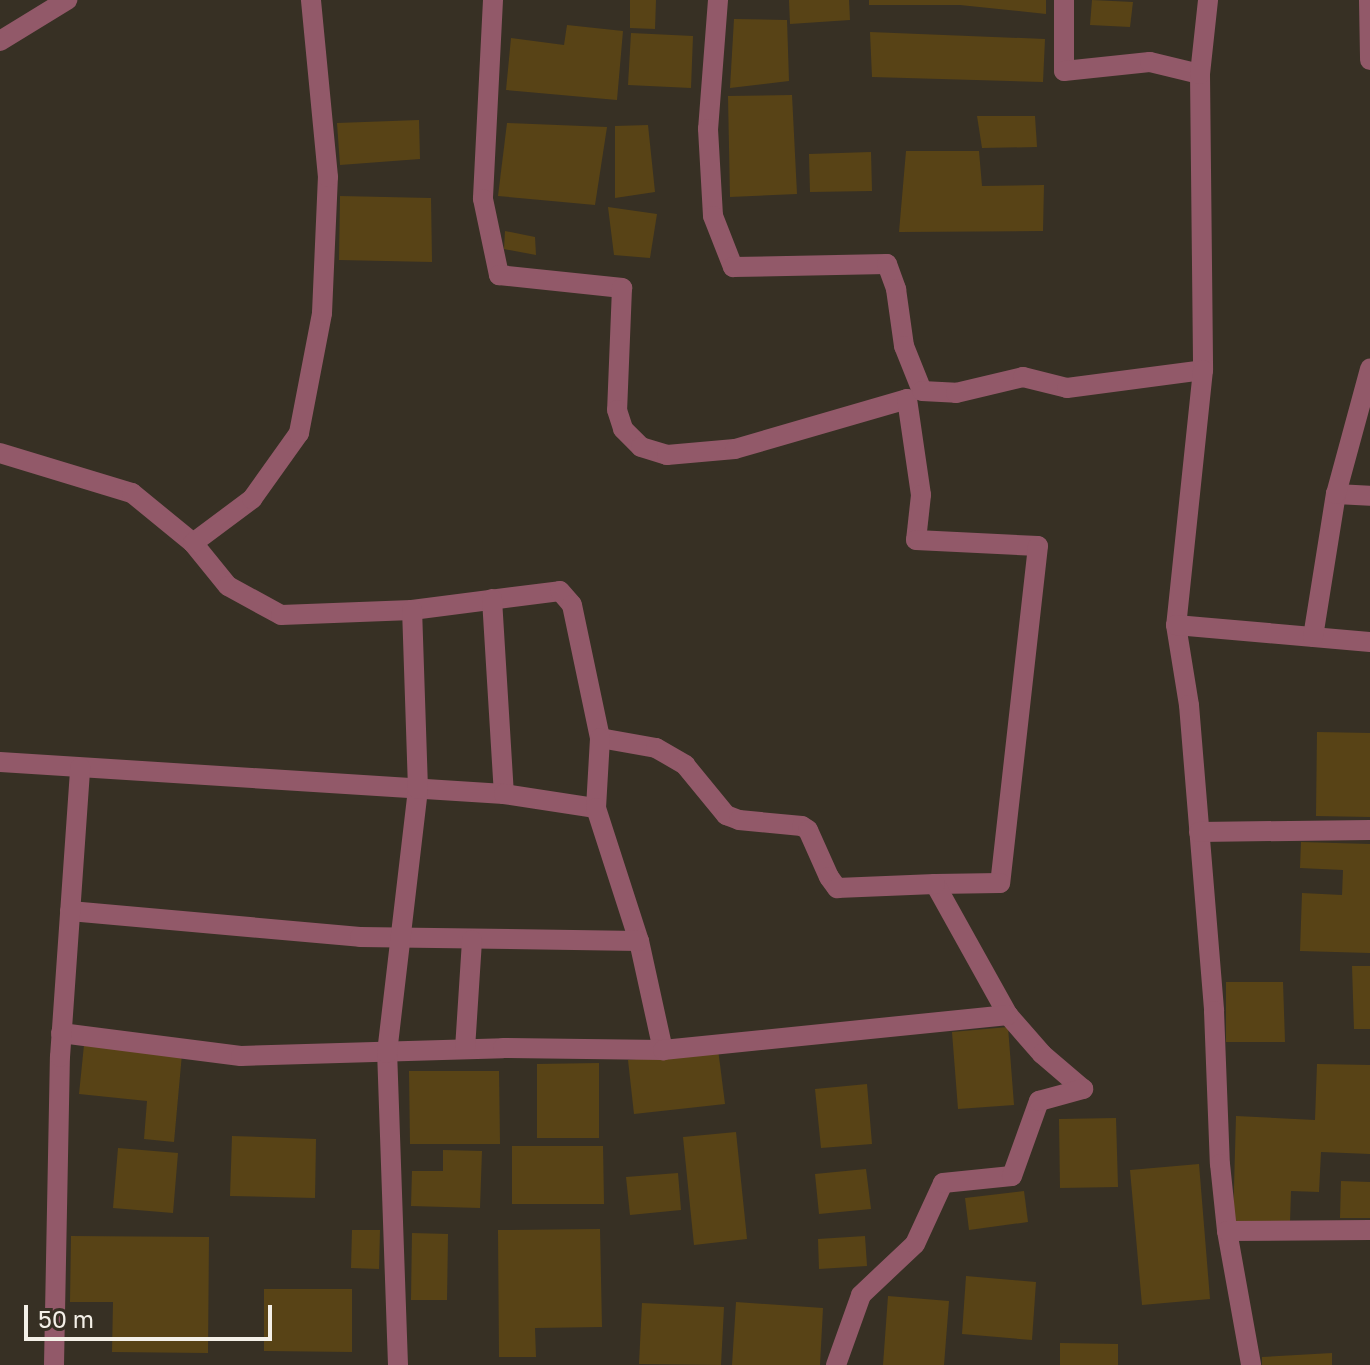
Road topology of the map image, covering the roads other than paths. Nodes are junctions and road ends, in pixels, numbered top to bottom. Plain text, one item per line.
1 (67, 0) edge
2 (311, 0) edge
3 (493, 0) edge
4 (718, 0) edge
5 (1064, 0) edge
6 (1208, 0) edge
7 (1369, 0) edge
8 (0, 41) edge
9 (1370, 60) edge
10 (1200, 74) junction
11 (1370, 369) edge
12 (1203, 370) junction
13 (0, 453) edge
14 (1336, 494) junction
15 (1370, 496) edge
16 (193, 543) junction
17 (492, 599) junction
18 (412, 610) junction
19 (1176, 625) junction
20 (1313, 637) junction
21 (1370, 642) edge
22 (600, 738) junction
23 (0, 762) edge
24 (80, 768) junction
25 (418, 789) junction
26 (504, 794) junction
27 (596, 808) junction
28 (1370, 830) edge
29 (1199, 832) junction
30 (935, 884) junction
31 (70, 911) junction
32 (400, 938) junction
33 (472, 940) junction
34 (639, 941) junction
35 (1008, 1015) junction
36 (61, 1033) junction
37 (465, 1049) junction
38 (663, 1050) junction
39 (387, 1053) junction
40 (1370, 1230) edge
41 (1227, 1231) junction
42 (54, 1365) edge
43 (398, 1365) edge
44 (836, 1365) edge
45 (1251, 1365) edge

1 - 8 street
2 - 16 street
3 - 30 street
4 - 12 street
5 - 10 street
6 - 10 street
7 - 9 street
10 - 12 street
11 - 14 street
12 - 19 street
13 - 16 street
14 - 15 street
14 - 20 street
16 - 18 street
17 - 18 street
17 - 22 street
17 - 26 street
18 - 25 street
19 - 20 street
19 - 29 street
20 - 21 street
22 - 27 street
22 - 30 street
23 - 24 street
24 - 25 street
24 - 31 street
25 - 26 street
25 - 32 street
26 - 27 street
27 - 34 street
28 - 29 street
29 - 41 street
30 - 35 street
31 - 32 street
31 - 36 street
32 - 33 street
32 - 39 street
33 - 34 street
33 - 37 street
34 - 38 street
35 - 38 street
35 - 44 street
36 - 39 street
36 - 42 street
37 - 38 street
37 - 39 street
39 - 43 street
40 - 41 street
41 - 45 street

